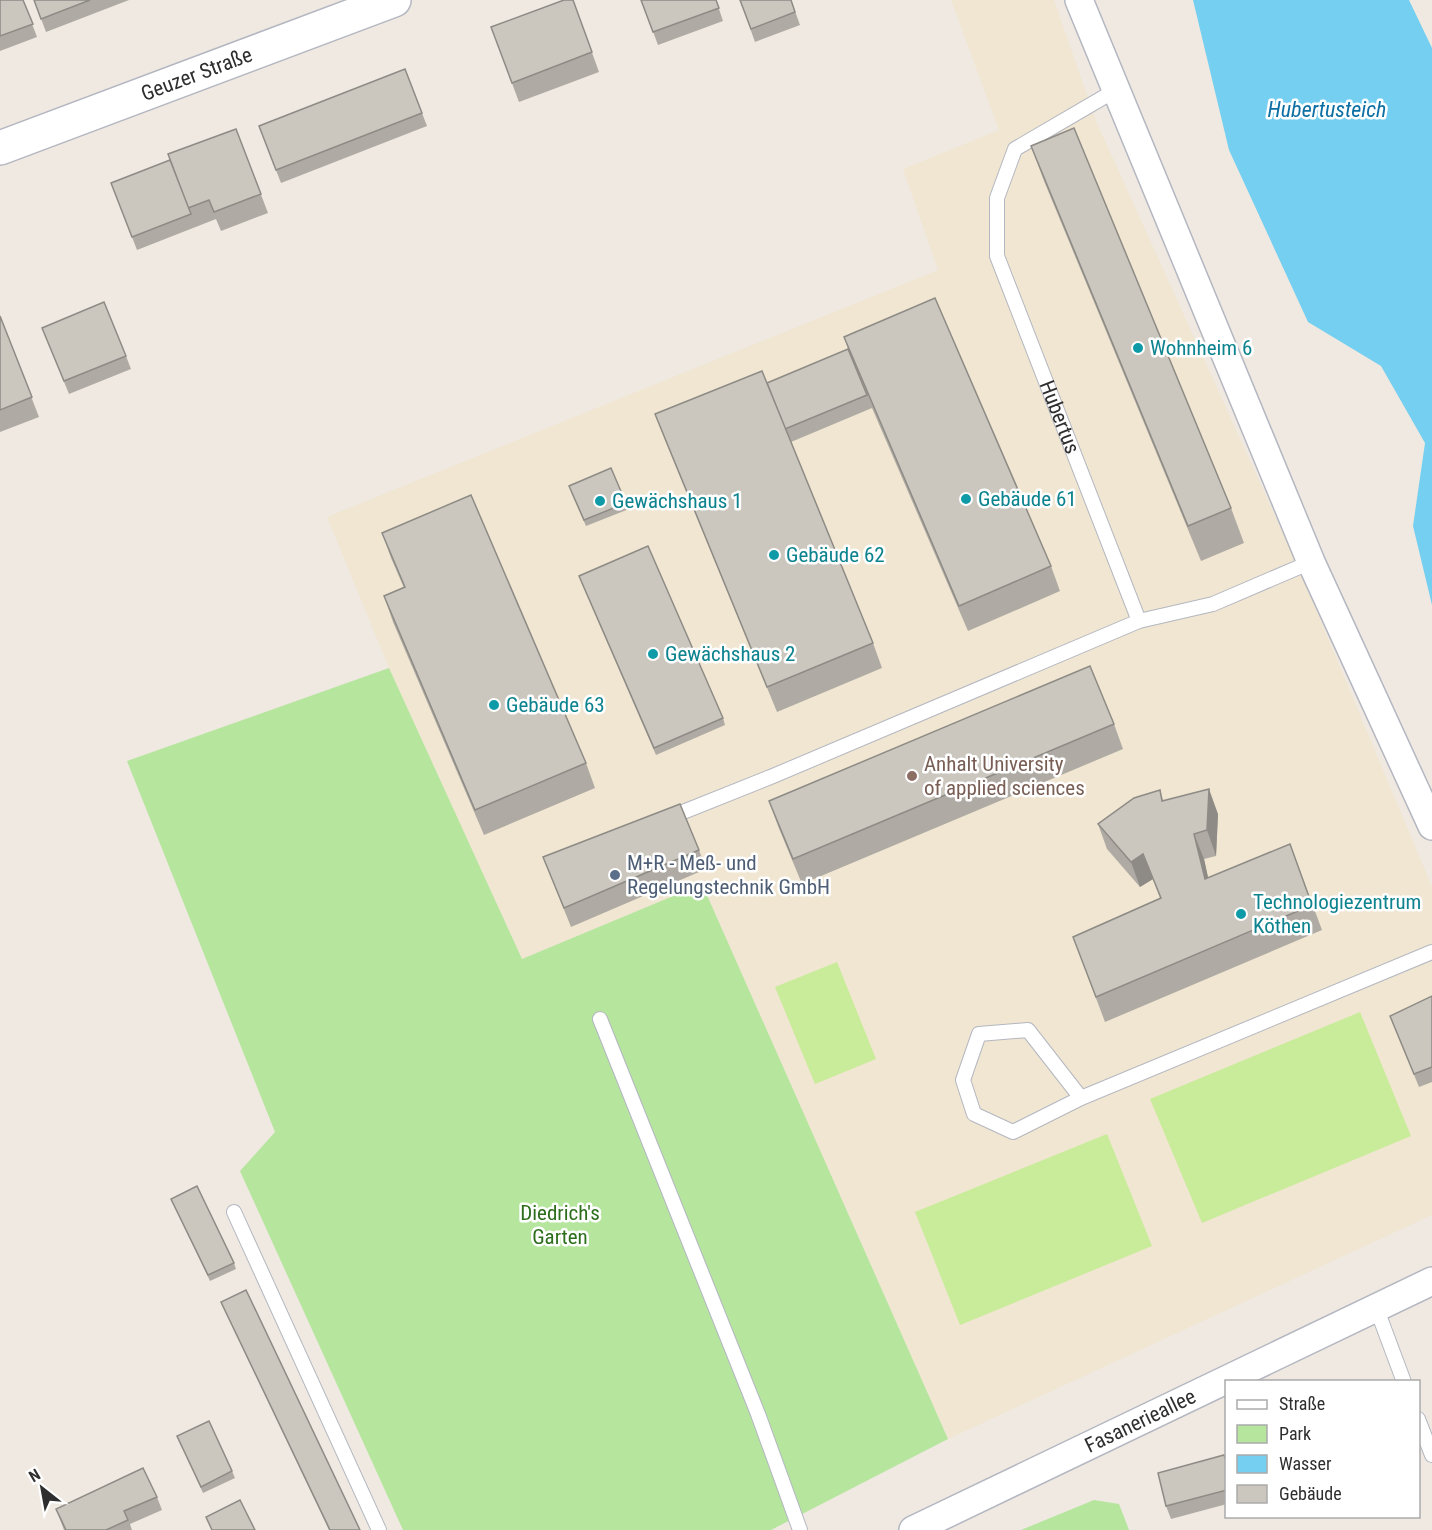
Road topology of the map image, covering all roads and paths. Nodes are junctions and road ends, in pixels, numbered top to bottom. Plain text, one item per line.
1 (394, 0) edge
2 (1079, 0) edge
3 (1116, 90) junction
4 (0, 148) edge
5 (1311, 562) junction
6 (1139, 621) junction
7 (657, 822) edge
8 (1432, 826) edge
9 (1432, 952) edge
10 (600, 1019) dead end
11 (1081, 1098) junction
12 (234, 1212) dead end
13 (1432, 1281) edge
14 (1376, 1307) junction
15 (1403, 1380) edge
16 (1420, 1422) edge
17 (1432, 1455) edge
18 (379, 1530) edge
19 (800, 1530) edge
20 (914, 1530) edge

1 - 4 main road, Geuzer Straße
2 - 3 street
3 - 5 street
3 - 6 lane, Hubertus
5 - 6 lane
5 - 8 street
6 - 7 lane
9 - 11 lane
10 - 19 lane
11 - 11 lane
12 - 18 lane
13 - 14 street, Fasanerieallee
14 - 15 lane
14 - 20 street, Fasanerieallee
16 - 17 lane

